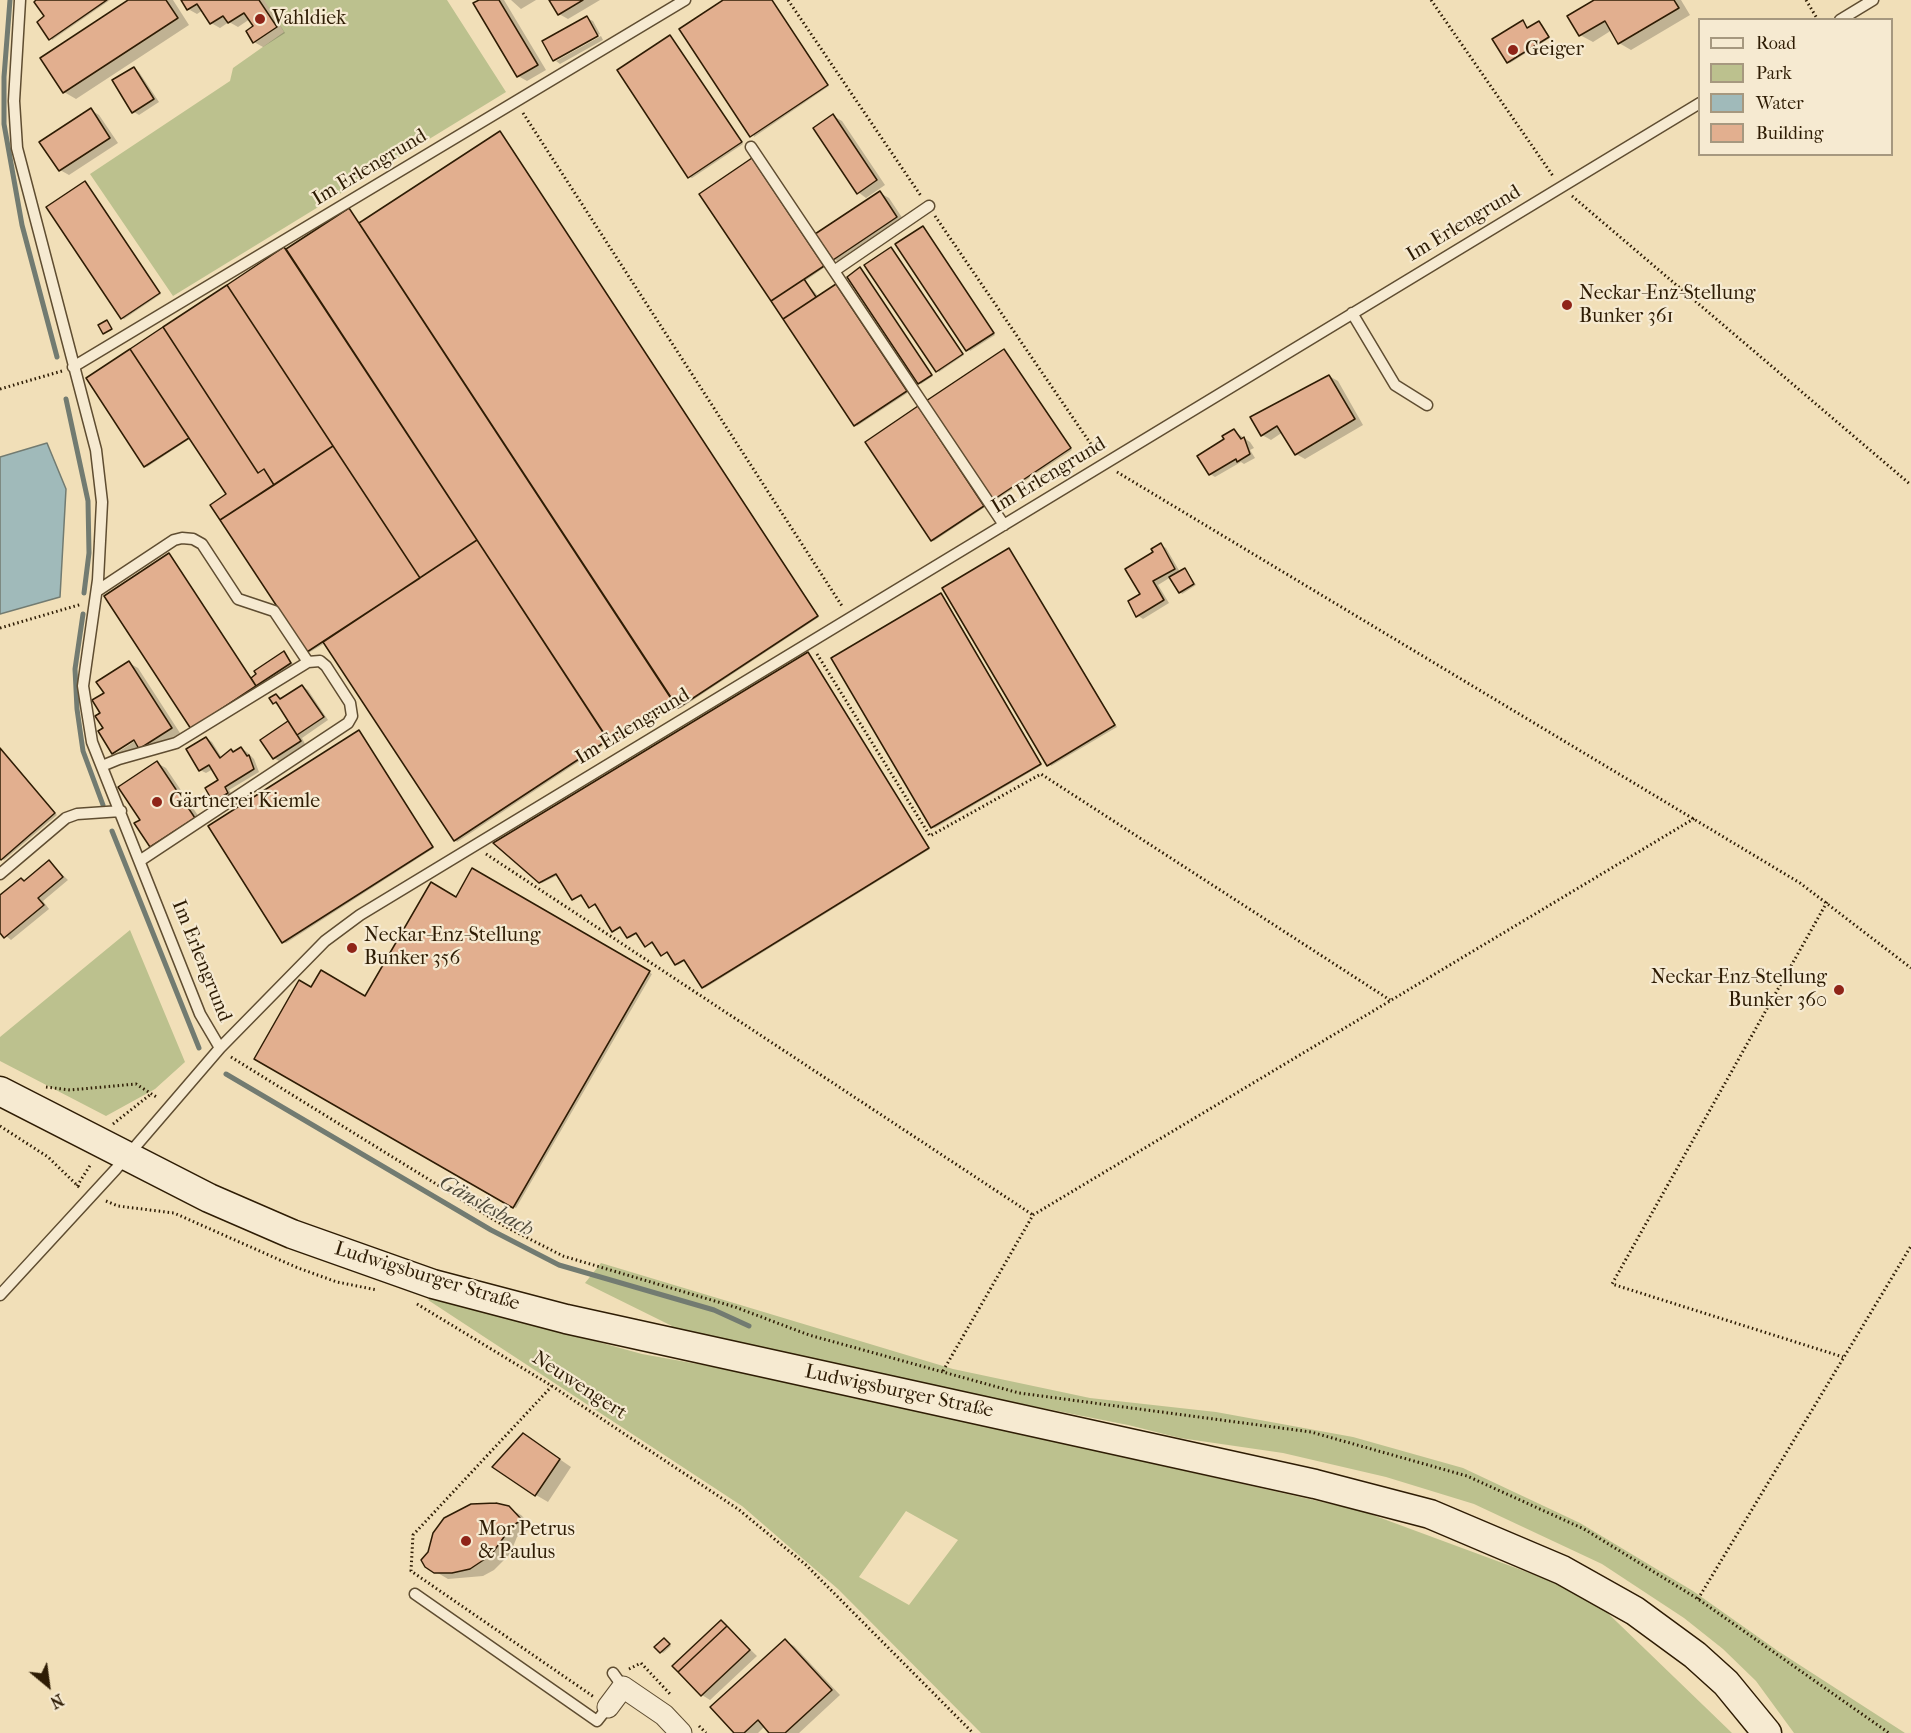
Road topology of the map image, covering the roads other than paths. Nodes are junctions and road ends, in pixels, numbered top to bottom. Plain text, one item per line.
1 (20, 0) edge
2 (685, 0) edge
3 (1873, 0) edge
4 (1843, 18) edge
5 (1698, 104) edge
6 (751, 147) dead end
7 (928, 206) road end
8 (834, 271) junction
9 (1352, 314) junction
10 (73, 367) junction
11 (1428, 405) dead end
12 (1004, 525) junction
13 (96, 596) junction
14 (308, 662) junction
15 (102, 766) junction
16 (120, 811) junction
17 (141, 860) junction
18 (0, 874) edge
19 (220, 1048) junction
20 (0, 1091) edge
21 (128, 1155) junction
22 (0, 1295) edge
23 (415, 1594) dead end
24 (608, 1707) joint
25 (681, 1733) edge
26 (1767, 1733) edge

1 - 10 lane, Im Erlengrund
2 - 10 lane, Im Erlengrund
3 - 4 lane
5 - 9 lane, Im Erlengrund
6 - 8 lane
7 - 8 lane
8 - 12 lane
9 - 11 lane
9 - 12 lane, Im Erlengrund
10 - 13 lane, Im Erlengrund
12 - 19 lane, Im Erlengrund
13 - 14 lane
13 - 15 lane, Im Erlengrund
14 - 15 lane
14 - 17 lane
15 - 16 lane, Im Erlengrund
16 - 17 lane, Im Erlengrund
16 - 18 lane
17 - 19 lane, Im Erlengrund
19 - 21 lane
20 - 21 main road, Ludwigsburger Straße
21 - 22 lane
21 - 26 main road, Ludwigsburger Straße
23 - 24 lane
24 - 25 street

